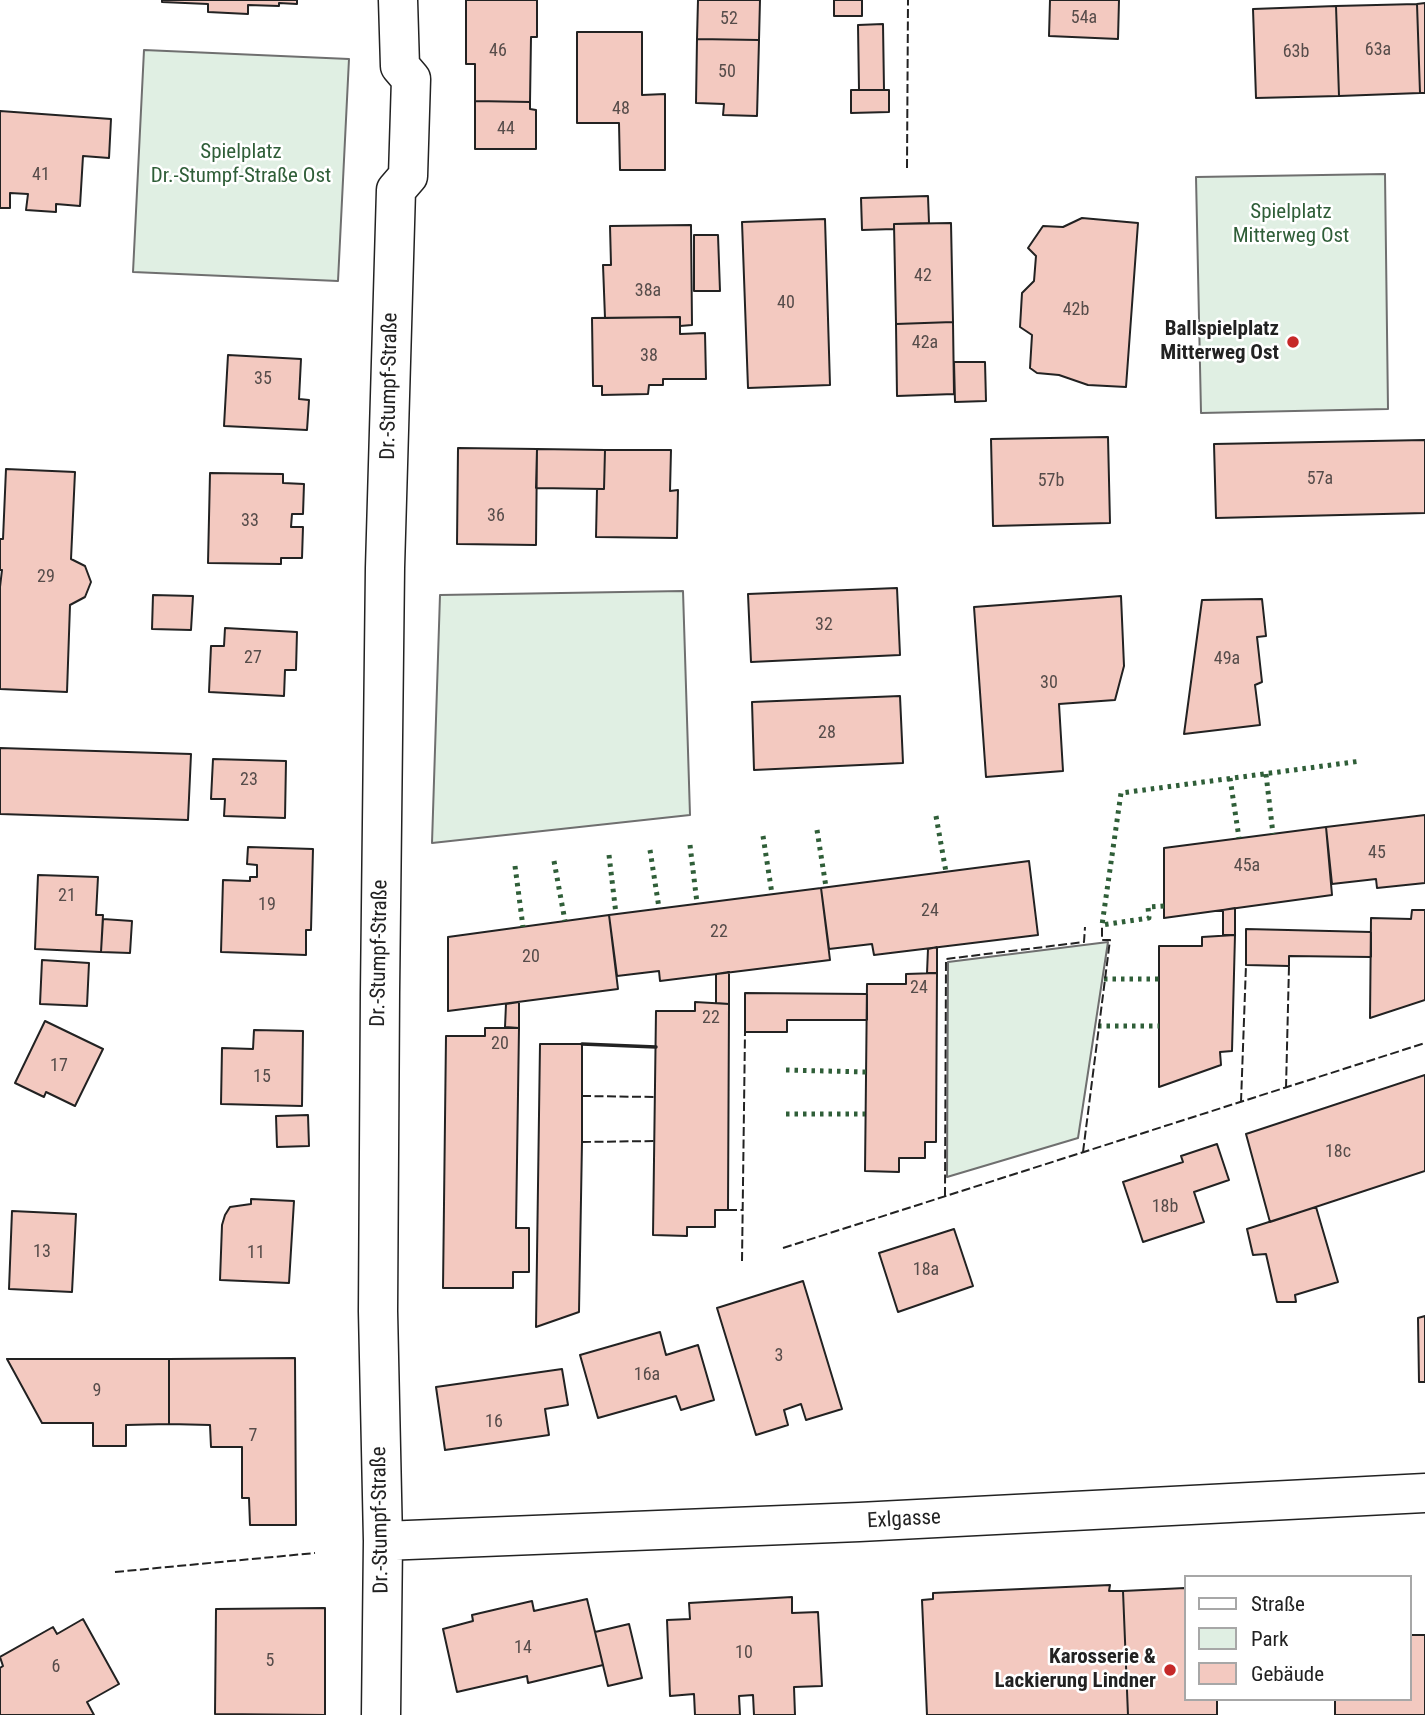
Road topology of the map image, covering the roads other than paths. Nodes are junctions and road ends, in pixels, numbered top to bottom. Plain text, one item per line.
1 (398, 0) edge
2 (1425, 1493) edge
3 (383, 1541) junction
4 (381, 1715) edge

1 - 3 street, Dr.-Stumpf-Straße
2 - 3 street, Exlgasse
3 - 4 street, Dr.-Stumpf-Straße

